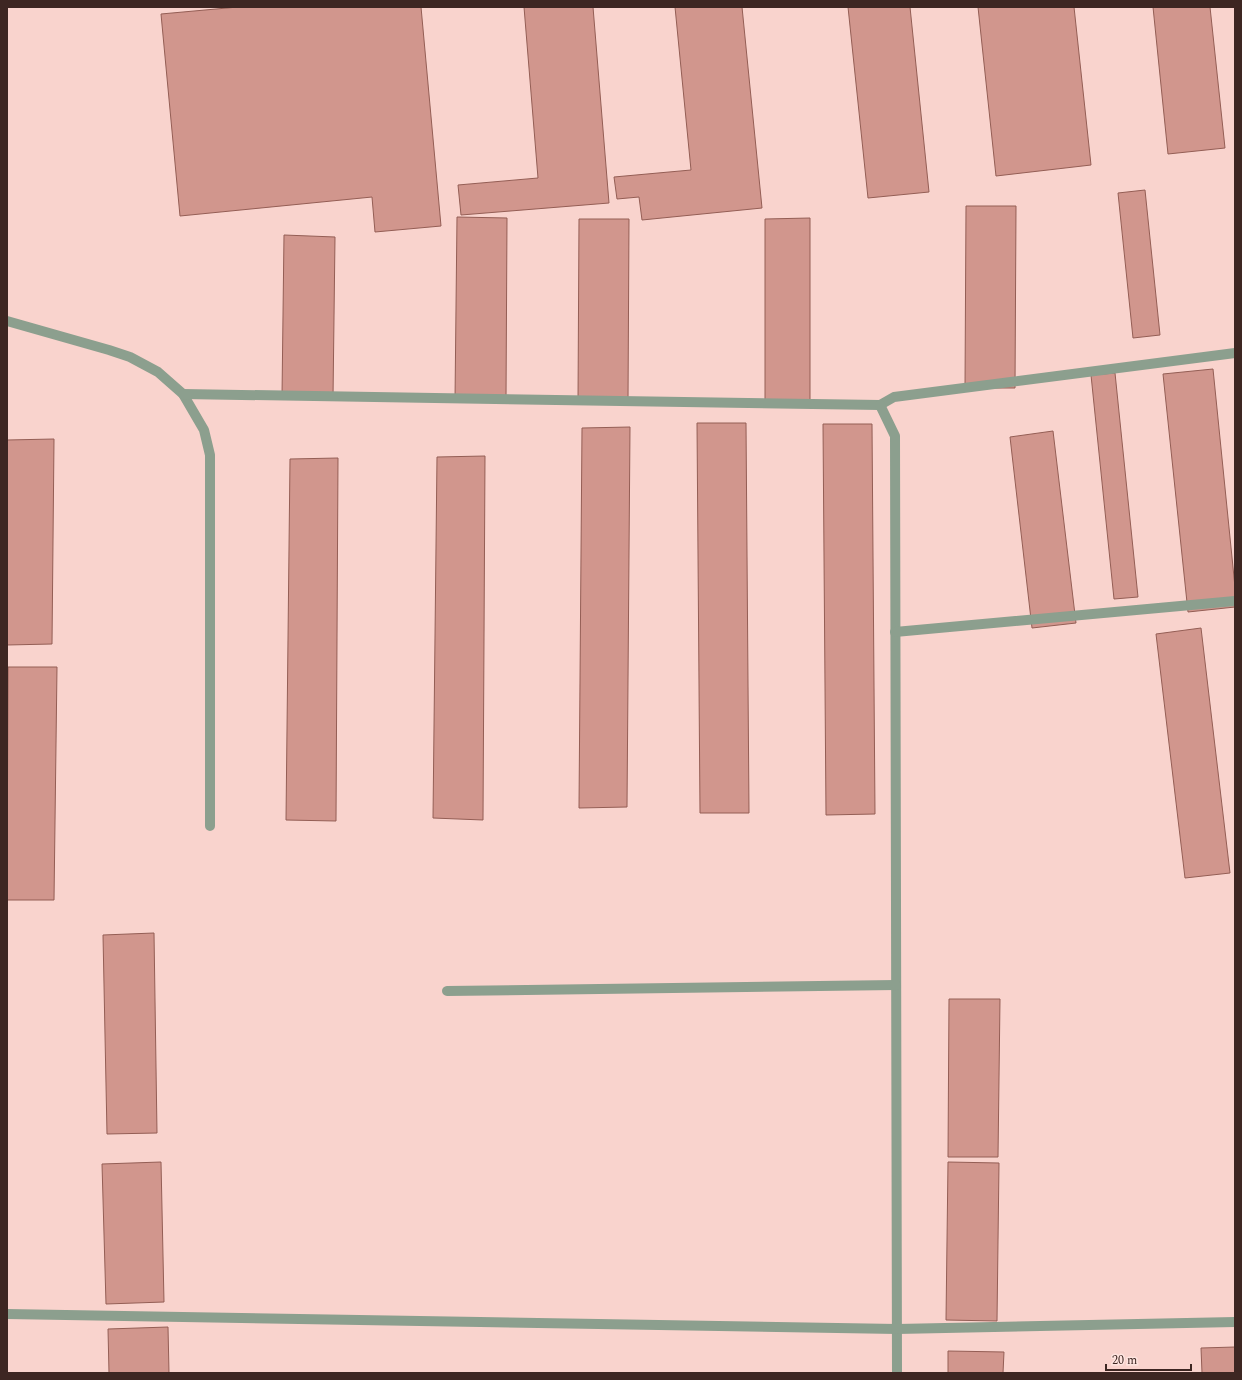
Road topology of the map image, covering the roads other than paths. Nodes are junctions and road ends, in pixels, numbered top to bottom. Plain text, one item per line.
1 (7, 321) edge
2 (1235, 353) edge
3 (183, 394) junction
4 (880, 405) junction
5 (1235, 601) edge
6 (895, 632) junction
7 (210, 826) dead end
8 (896, 984) junction
9 (447, 991) dead end
10 (7, 1314) edge
11 (1235, 1322) edge
12 (896, 1329) junction
13 (897, 1373) edge

1 - 3 street
2 - 4 street
3 - 4 street
3 - 7 street
4 - 6 street
5 - 6 street
6 - 8 street
8 - 9 street
8 - 12 street
10 - 12 street
11 - 12 street
12 - 13 street

